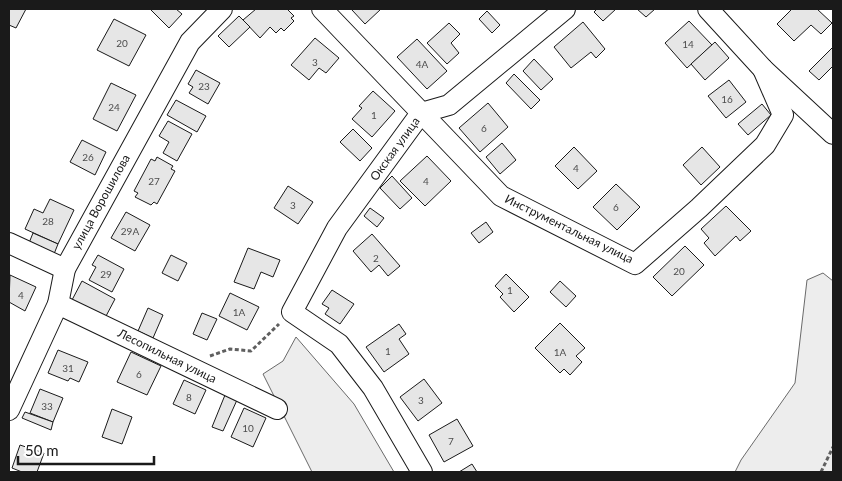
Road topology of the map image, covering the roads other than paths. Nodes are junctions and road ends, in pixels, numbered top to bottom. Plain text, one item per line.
1 (222, 9) edge
2 (322, 9) edge
3 (565, 9) edge
4 (708, 9) edge
5 (763, 69) junction
6 (421, 113) junction
7 (833, 134) edge
8 (9, 243) edge
9 (65, 269) junction
10 (58, 304) junction
11 (276, 409) dead end
12 (9, 410) edge
13 (422, 472) edge

1 - 9 street, улица Ворошилова
2 - 6 street, Инструментальная улица
3 - 6 street, Окская улица
4 - 5 street
5 - 6 street, Инструментальная улица
5 - 7 street
6 - 13 street, Окская улица
8 - 9 street
9 - 10 street, улица Ворошилова
10 - 11 street, Лесопильная улица
10 - 12 street, улица Ворошилова

